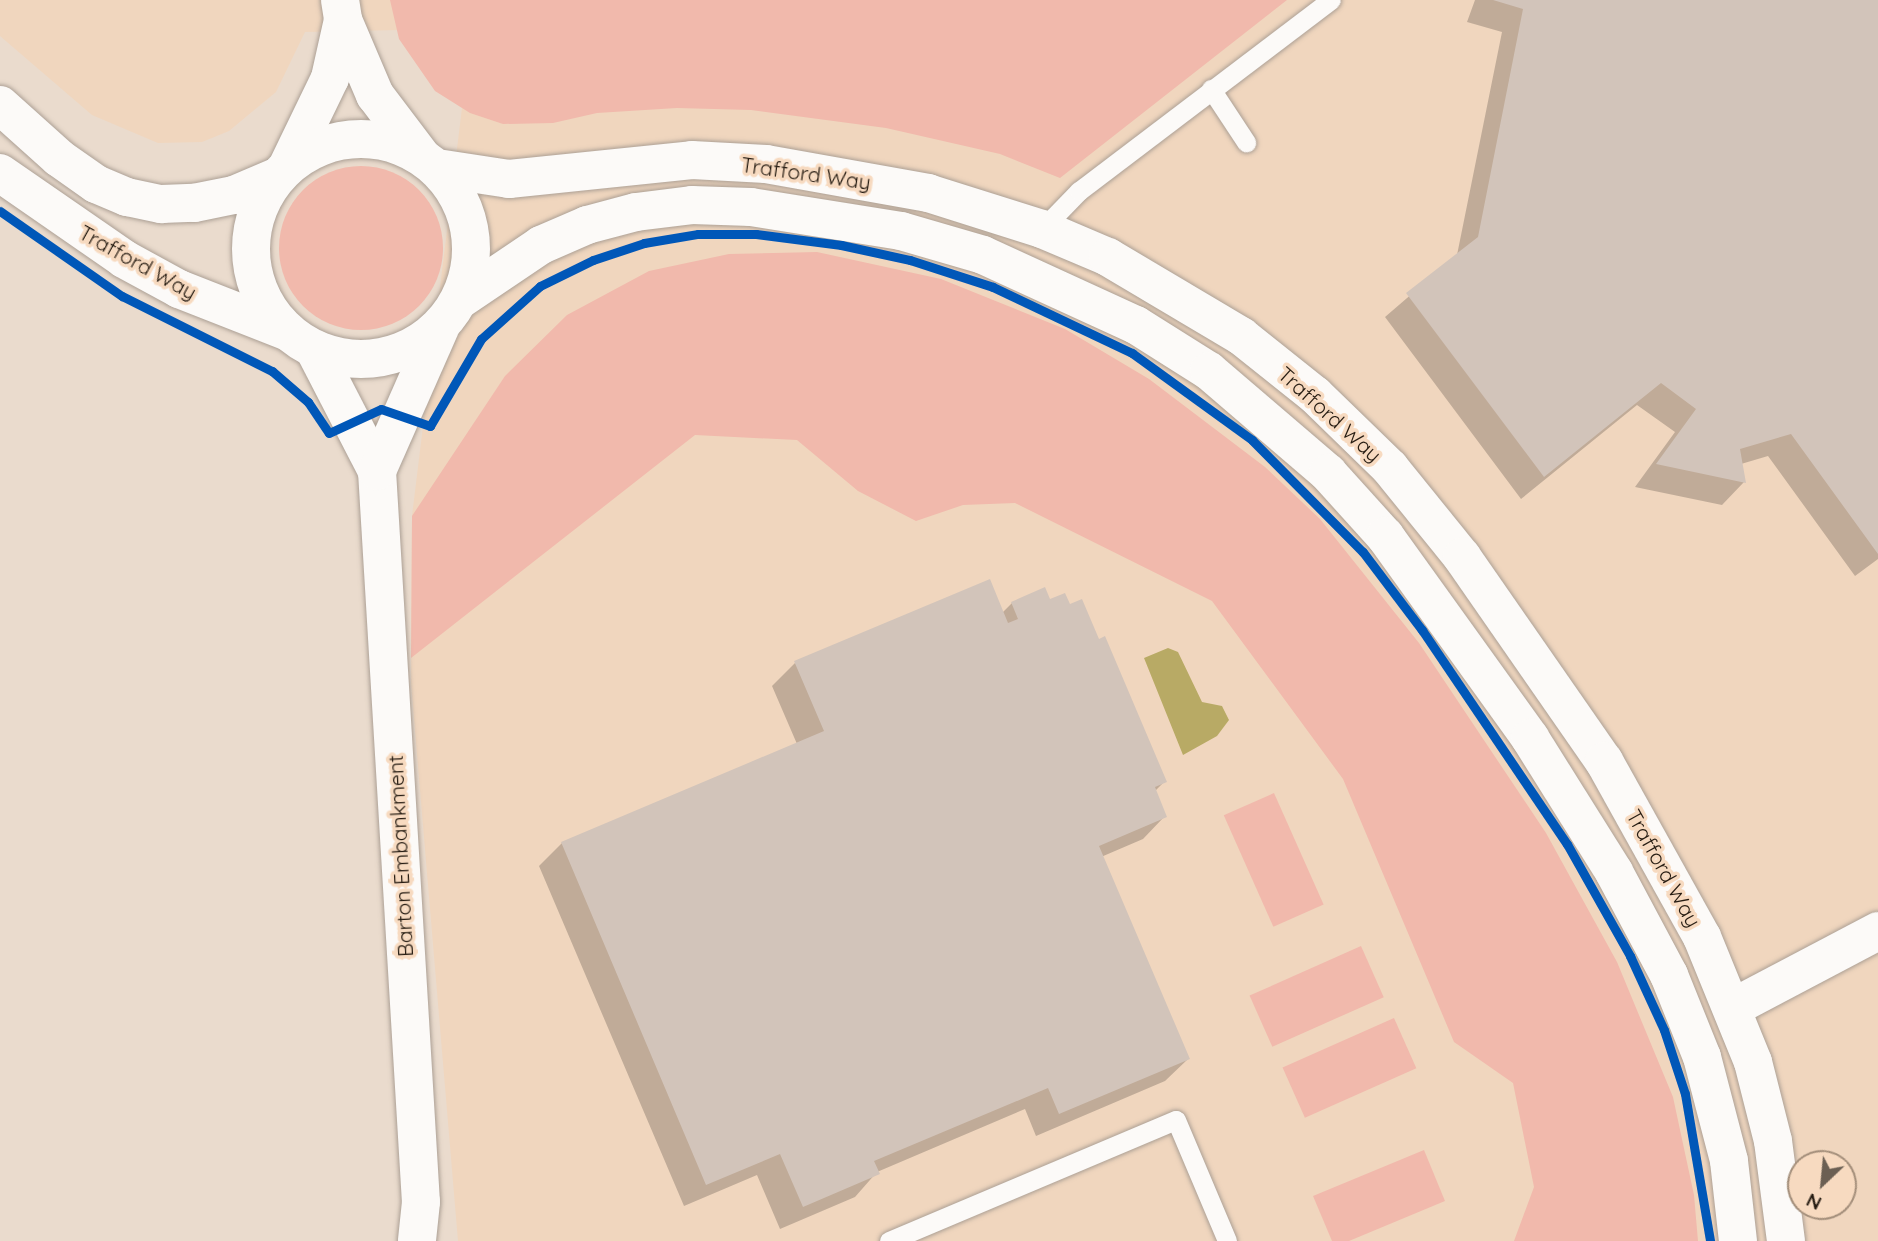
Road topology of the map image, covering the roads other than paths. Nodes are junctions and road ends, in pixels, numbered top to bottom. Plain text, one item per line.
1 (1331, 0) edge
2 (342, 10) edge
3 (1211, 89) junction
4 (0, 106) edge
5 (1246, 142) dead end
6 (430, 162) junction
7 (282, 171) junction
8 (0, 173) edge
9 (1042, 229) junction
10 (450, 313) junction
11 (300, 340) junction
12 (377, 471) junction
13 (1878, 931) edge
14 (1732, 1008) junction
15 (417, 1241) edge
16 (889, 1241) edge
17 (1227, 1241) edge
18 (1738, 1241) edge
19 (1786, 1241) edge

1 - 3 lane
2 - 6 street
2 - 7 street
3 - 5 lane
3 - 9 lane
4 - 7 street
6 - 7 street
6 - 9 street, Trafford Way
6 - 10 street
7 - 11 street
8 - 11 street, Trafford Way
9 - 14 street, Trafford Way
10 - 11 street
10 - 12 street, Barton Embankment
10 - 18 street, Trafford Way
11 - 12 street, Barton Embankment
12 - 15 street, Barton Embankment
13 - 14 street
14 - 19 street, Trafford Way
16 - 17 lane

